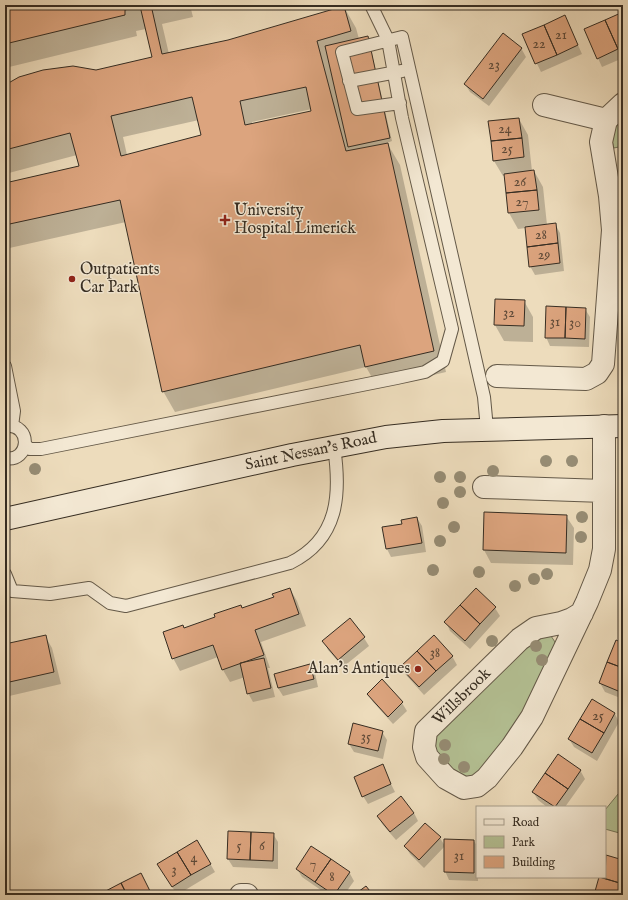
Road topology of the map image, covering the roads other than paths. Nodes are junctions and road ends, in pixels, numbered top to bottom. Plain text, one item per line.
1 (371, 5) edge
2 (388, 40) junction
3 (409, 69) junction
4 (394, 72) junction
5 (349, 81) junction
6 (400, 103) junction
7 (623, 104) edge
8 (544, 105) dead end
9 (606, 120) junction
10 (5, 366) edge
11 (496, 376) dead end
12 (9, 426) edge
13 (614, 426) edge
14 (487, 429) junction
15 (25, 445) junction
16 (334, 446) junction
17 (5, 458) edge
18 (611, 482) edge
19 (484, 487) dead end
20 (5, 519) edge
21 (5, 574) edge
22 (582, 613) junction
23 (241, 895) edge
24 (248, 895) edge

1 - 2 lane
2 - 3 lane
2 - 4 lane
2 - 5 lane
3 - 4 lane
3 - 14 lane
4 - 5 lane
4 - 6 lane
5 - 6 lane
6 - 15 lane
7 - 9 street
8 - 9 street
9 - 11 street
10 - 12 lane
12 - 15 lane
13 - 14 street, Saint Nessan's Road
13 - 18 street, Willsbrook
14 - 16 street, Saint Nessan's Road
15 - 17 lane
16 - 20 street, Saint Nessan's Road
16 - 21 lane
18 - 19 street
18 - 22 street, Willsbrook
22 - 22 street, Willsbrook
23 - 24 street

